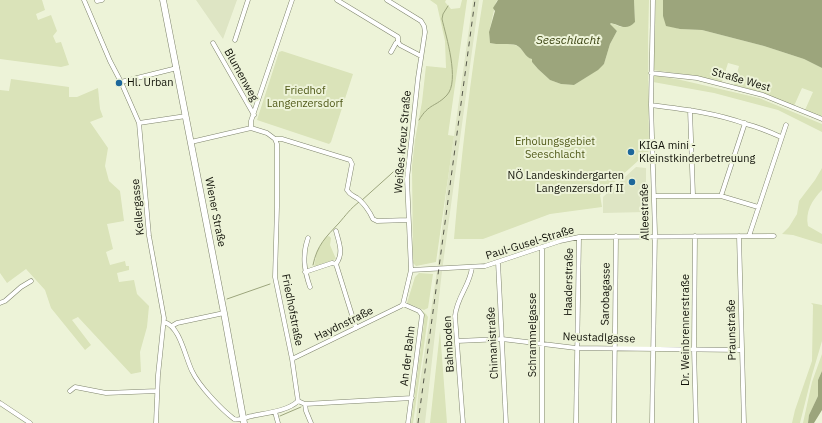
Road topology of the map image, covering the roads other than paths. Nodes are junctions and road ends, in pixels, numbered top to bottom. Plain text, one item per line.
1 (84, 0) edge
2 (102, 0) edge
3 (248, 0) edge
4 (292, 0) edge
5 (337, 0) edge
6 (387, 0) edge
7 (653, 0) edge
8 (97, 1) dead end
9 (163, 1) edge
10 (235, 40) dead end
11 (398, 42) junction
12 (213, 43) dead end
13 (391, 52) dead end
14 (421, 56) junction
15 (177, 68) junction
16 (651, 72) junction
17 (121, 82) junction
18 (651, 105) junction
19 (690, 110) junction
20 (254, 115) junction
21 (186, 116) junction
22 (822, 119) edge
23 (139, 123) junction
24 (745, 123) junction
25 (786, 125) dead end
26 (251, 128) junction
27 (781, 137) junction
28 (276, 139) junction
29 (191, 142) junction
30 (693, 195) junction
31 (654, 196) junction
32 (721, 196) junction
33 (758, 207) junction
34 (408, 220) junction
35 (336, 231) dead end
36 (579, 236) junction
37 (616, 236) junction
38 (655, 236) junction
39 (695, 236) junction
40 (739, 236) junction
41 (749, 236) junction
42 (774, 236) dead end
43 (308, 238) dead end
44 (542, 247) junction
45 (498, 262) junction
46 (336, 264) junction
47 (472, 267) junction
48 (411, 270) junction
49 (305, 272) junction
50 (31, 281) dead end
51 (310, 287) dead end
52 (0, 303) edge
53 (402, 304) junction
54 (224, 313) junction
55 (164, 322) junction
56 (172, 326) junction
57 (356, 328) junction
58 (502, 339) junction
59 (457, 341) junction
60 (542, 344) junction
61 (576, 348) junction
62 (615, 348) junction
63 (653, 349) junction
64 (694, 349) junction
65 (742, 350) junction
66 (292, 359) junction
67 (70, 391) dead end
68 (157, 391) junction
69 (412, 398) junction
70 (298, 401) junction
71 (0, 403) edge
72 (305, 404) junction
73 (275, 412) junction
74 (243, 421) edge
75 (30, 423) edge
76 (156, 423) edge
77 (278, 423) edge
78 (311, 423) edge
79 (408, 423) edge
80 (463, 423) edge
81 (506, 423) edge
82 (542, 423) edge
83 (576, 423) edge
84 (614, 423) edge
85 (652, 423) edge
86 (696, 423) edge
87 (744, 423) edge

1 - 17 street, Kellergasse
2 - 8 street
3 - 10 street
4 - 20 street
5 - 11 street
6 - 14 street, Weißes Kreuz Straße
7 - 16 street, Alleestraße
9 - 15 main road, Wiener Straße
11 - 13 street
11 - 14 street
12 - 20 street, Blumenweg
14 - 34 street, Weißes Kreuz Straße
15 - 17 street
15 - 21 main road, Wiener Straße
16 - 18 street, Alleestraße
16 - 22 street, Straße West
17 - 23 street, Kellergasse
18 - 19 street
18 - 31 street, Alleestraße
19 - 24 street
19 - 30 street
20 - 26 street
21 - 23 street
21 - 29 main road, Wiener Straße
23 - 55 street, Kellergasse
24 - 27 street
24 - 32 street
25 - 27 street
26 - 28 street
26 - 29 street
27 - 33 street
28 - 34 street
28 - 66 street, Friedhofstraße
29 - 54 main road, Wiener Straße
30 - 31 street
30 - 32 street
31 - 38 street, Alleestraße
32 - 33 street
33 - 41 street
34 - 48 street, Weißes Kreuz Straße
35 - 46 street
36 - 37 street, Paul-Gusel-Straße
36 - 44 street, Paul-Gusel-Straße
36 - 61 street, Haaderstraße
37 - 38 street, Paul-Gusel-Straße
37 - 62 street, Sarobagasse
38 - 39 street, Paul-Gusel-Straße
38 - 63 street, Alleestraße
39 - 40 street, Paul-Gusel-Straße
39 - 64 street, Dr. Weinbrennerstraße
40 - 41 street, Paul-Gusel-Straße
40 - 65 street, Praunstraße
41 - 42 street, Paul-Gusel-Straße
43 - 49 street
44 - 45 street, Paul-Gusel-Straße
44 - 60 street, Schrammelgasse
45 - 47 street, Paul-Gusel-Straße
45 - 58 street, Chimanistraße
46 - 49 street
46 - 57 street
47 - 48 street, Paul-Gusel-Straße
47 - 59 street, Bahnboden
48 - 53 street, Weißes Kreuz Straße
49 - 51 street
50 - 52 street
53 - 57 street, Haydnstraße
53 - 69 street, An der Bahn
54 - 56 street
54 - 74 main road, Wiener Straße
55 - 56 street
55 - 68 street, Kellergasse
56 - 74 street
57 - 66 street, Haydnstraße
58 - 59 street, Neustadlgasse
58 - 60 street, Neustadlgasse
58 - 81 street, Chimanistraße
59 - 80 street, Bahnboden
60 - 61 street, Neustadlgasse
60 - 82 street, Schrammelgasse
61 - 62 street, Neustadlgasse
61 - 83 street, Haaderstraße
62 - 63 street, Neustadlgasse
62 - 84 street, Sarobagasse
63 - 64 street, Neustadlgasse
63 - 85 street, Alleestraße
64 - 65 street, Neustadlgasse
64 - 86 street, Dr. Weinbrennerstraße
65 - 87 street, Praunstraße
66 - 70 street, Friedhofstraße
67 - 68 street
68 - 76 street, Kellergasse
69 - 72 street
69 - 79 street, An der Bahn
70 - 72 street
70 - 73 street
71 - 75 street
72 - 78 street
73 - 74 street
73 - 77 street

